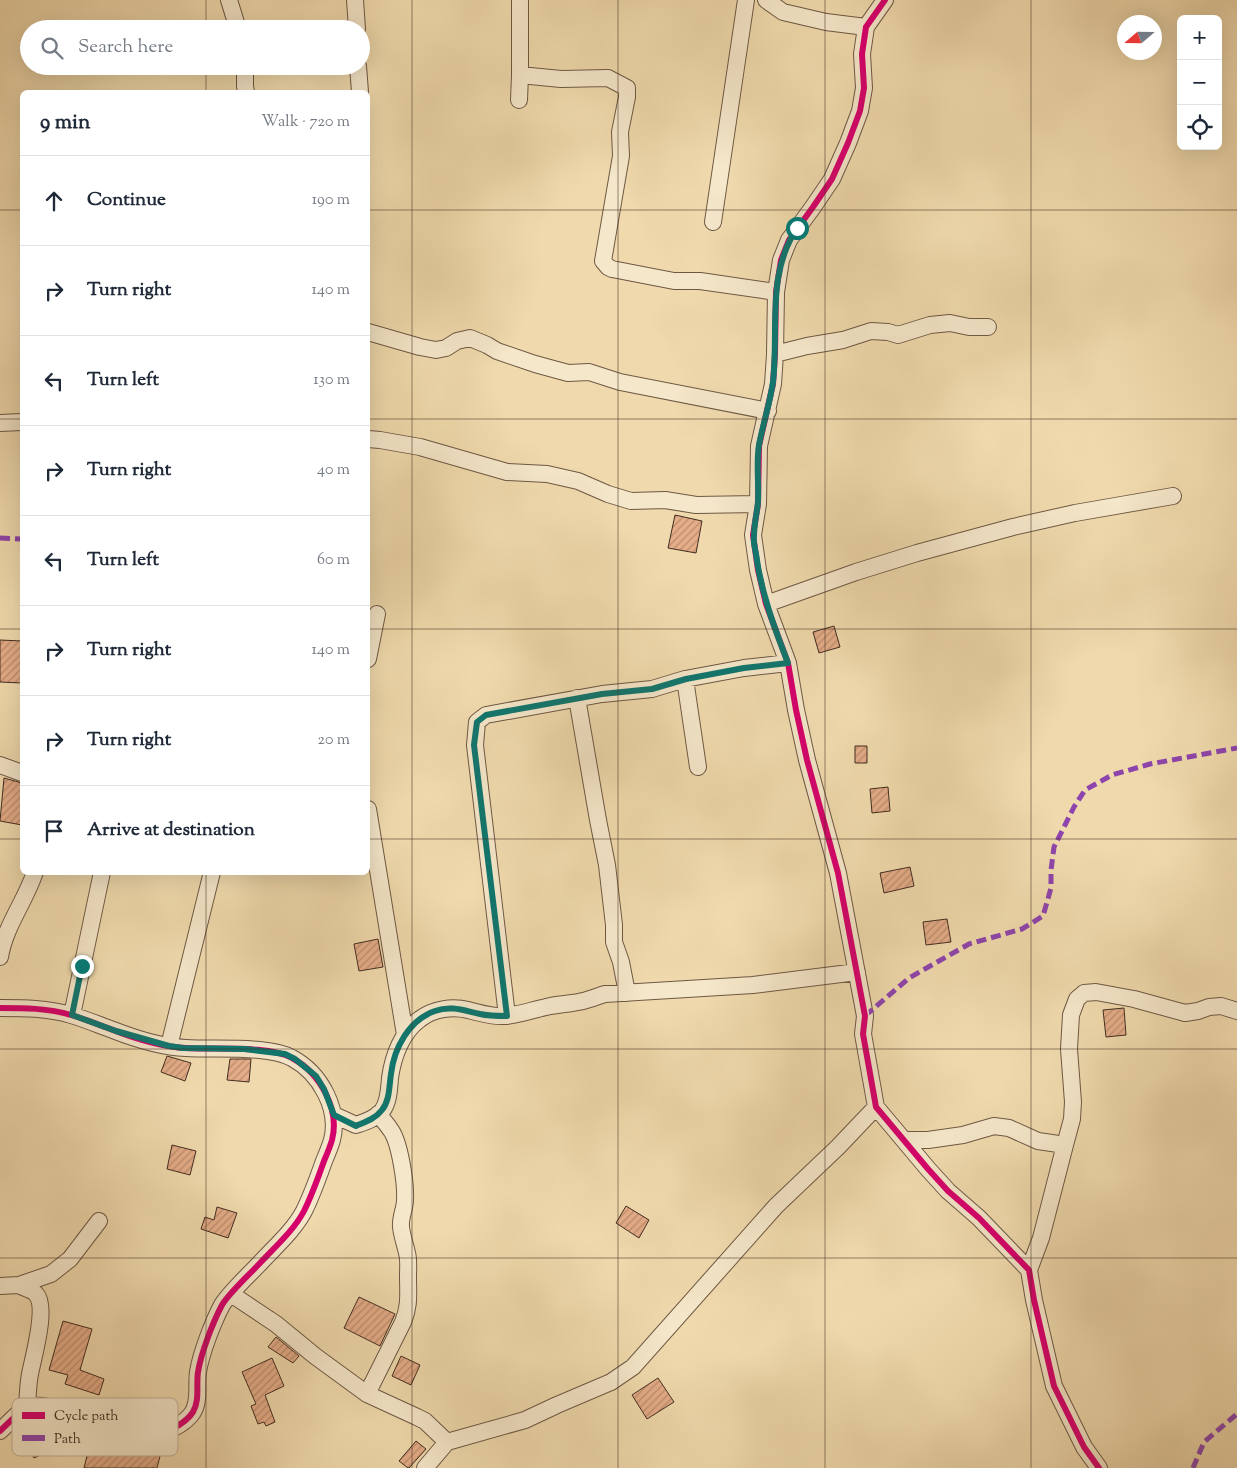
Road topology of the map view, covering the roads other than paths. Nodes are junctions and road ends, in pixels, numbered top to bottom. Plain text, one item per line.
1 (229, 0) edge
2 (355, 0) edge
3 (520, 0) edge
4 (746, 0) edge
5 (766, 0) edge
6 (885, 0) edge
7 (235, 20) edge
8 (356, 20) edge
9 (866, 27) junction
10 (245, 75) edge
11 (359, 75) edge
12 (520, 75) junction
13 (246, 90) edge
14 (360, 90) edge
15 (519, 100) dead end
16 (713, 222) dead end
17 (776, 292) junction
18 (988, 327) dead end
19 (370, 333) edge
20 (775, 354) junction
21 (768, 411) junction
22 (20, 422) edge
23 (0, 423) edge
24 (370, 439) edge
25 (1172, 496) dead end
26 (758, 504) junction
27 (766, 604) junction
28 (377, 614) dead end
29 (370, 649) edge
30 (788, 663) junction
31 (686, 679) junction
32 (577, 698) junction
33 (0, 765) edge
34 (698, 767) dead end
35 (20, 772) edge
36 (370, 821) edge
37 (34, 875) edge
38 (101, 875) edge
39 (211, 875) edge
40 (0, 957) edge
41 (857, 972) junction
42 (627, 993) junction
43 (0, 1008) edge
44 (1237, 1011) edge
45 (72, 1015) junction
46 (507, 1016) junction
47 (405, 1035) junction
48 (169, 1046) junction
49 (876, 1107) junction
50 (378, 1114) junction
51 (334, 1115) junction
52 (356, 1126) junction
53 (333, 1139) junction
54 (904, 1140) junction
55 (1064, 1145) junction
56 (99, 1221) dead end
57 (1029, 1270) junction
58 (0, 1286) edge
59 (19, 1286) junction
60 (232, 1294) junction
61 (367, 1394) junction
62 (28, 1398) edge
63 (12, 1419) edge
64 (178, 1426) edge
65 (0, 1431) edge
66 (447, 1442) junction
67 (425, 1468) edge
68 (1100, 1468) edge

1 - 7 street
2 - 8 street
3 - 12 street
4 - 16 street
5 - 9 street
6 - 9 street
9 - 17 street
10 - 13 street
11 - 14 street
12 - 15 street
12 - 17 street
17 - 20 street
18 - 20 street
19 - 21 street
20 - 21 street
21 - 26 street
22 - 23 street
24 - 26 street
25 - 27 street
26 - 27 street
27 - 30 street
28 - 29 street
30 - 31 street
30 - 41 street
31 - 32 street
31 - 34 street
32 - 42 street
32 - 46 street
33 - 35 street
36 - 47 street
37 - 40 street
38 - 45 street
39 - 48 street
41 - 42 street
41 - 49 street
42 - 46 street
43 - 45 street
44 - 55 street
45 - 48 street
46 - 47 street
47 - 50 street
48 - 51 street
49 - 54 street
49 - 66 street
50 - 52 street
50 - 61 street
51 - 52 street
51 - 53 street
52 - 53 street
53 - 60 street
54 - 55 street
54 - 57 street
55 - 57 street
56 - 59 street
57 - 68 street
58 - 59 street
59 - 62 street
60 - 61 street
60 - 64 street
61 - 66 street
63 - 65 street
66 - 67 street

